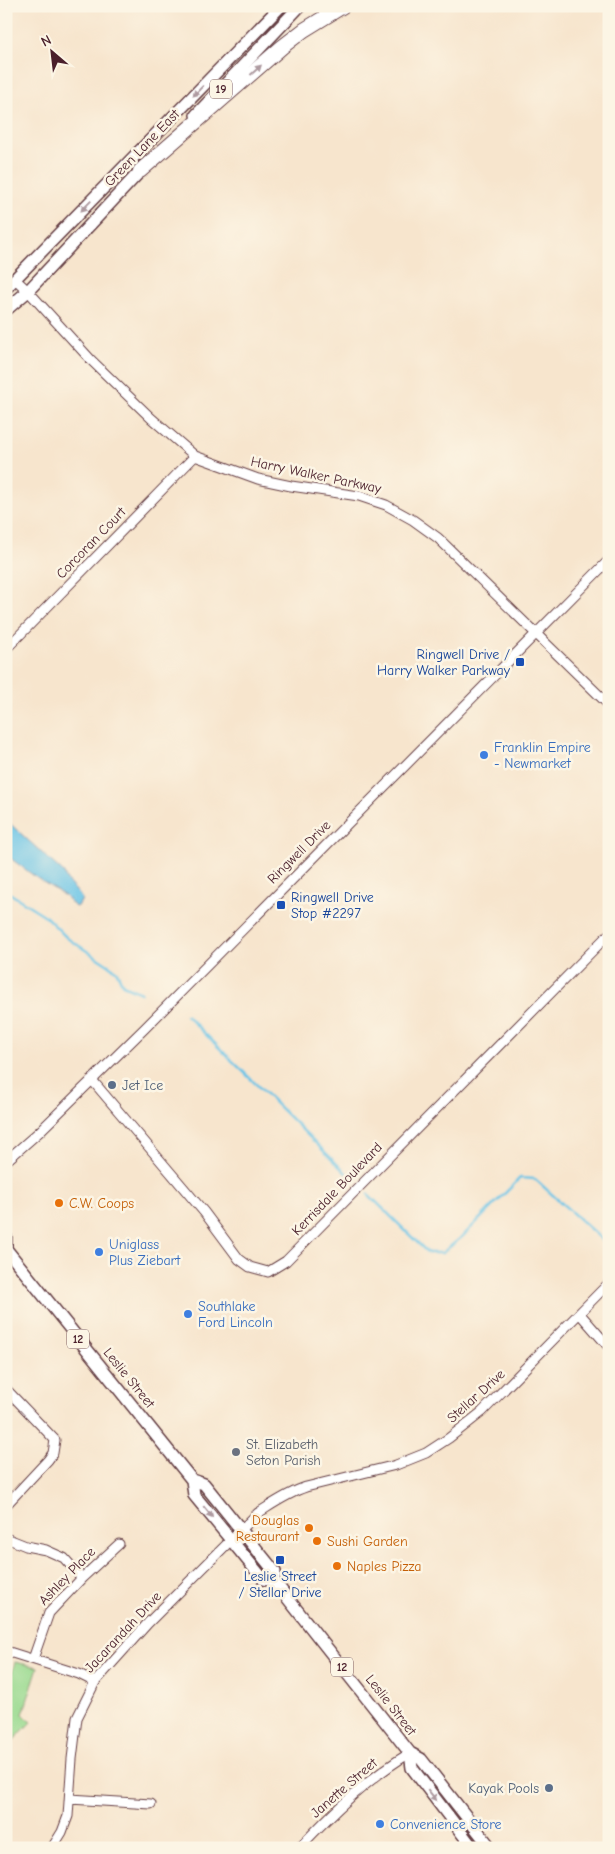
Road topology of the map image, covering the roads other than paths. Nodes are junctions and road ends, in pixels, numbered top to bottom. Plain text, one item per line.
1 (281, 6) edge
2 (300, 6) edge
3 (343, 6) edge
4 (140, 171) junction
5 (10, 283) edge
6 (28, 291) junction
7 (6, 310) edge
8 (195, 456) junction
9 (609, 560) edge
10 (537, 634) junction
11 (6, 649) edge
12 (609, 704) edge
13 (609, 934) edge
14 (92, 1080) junction
15 (6, 1161) edge
16 (6, 1237) edge
17 (6, 1248) edge
18 (609, 1283) edge
19 (580, 1314) junction
20 (609, 1347) edge
21 (6, 1389) edge
22 (192, 1480) junction
23 (6, 1505) edge
24 (241, 1530) junction
25 (6, 1538) edge
26 (231, 1541) junction
27 (118, 1544) dead end
28 (82, 1578) junction
29 (274, 1581) junction
30 (6, 1652) edge
31 (32, 1659) junction
32 (95, 1682) junction
33 (410, 1753) junction
34 (70, 1798) junction
35 (152, 1804) dead end
36 (52, 1848) edge
37 (299, 1848) edge
38 (473, 1848) edge
39 (491, 1848) edge

1 -> 5 main road, Green Lane East / 19
2 - 4 main road, Green Lane East / 19
4 -> 3 highway
4 - 6 main road, Green Lane East / 19
5 - 6 street, Harry Walker Parkway
6 - 7 main road, Green Lane East / 19
6 - 8 street, Harry Walker Parkway
8 - 10 street, Harry Walker Parkway
8 - 11 street, Corcoran Court
9 - 10 street, Ringwell Drive
10 - 12 street, Harry Walker Parkway
10 - 14 street, Ringwell Drive
13 - 14 street, Kerrisdale Boulevard
14 - 15 street, Ringwell Drive
16 - 17 main road, Leslie Street / 12
17 - 22 main road, Leslie Street / 12
18 - 19 street, Stellar Drive
19 - 20 street
19 - 24 street, Stellar Drive
21 - 23 street
22 - 24 main road, Leslie Street / 12
22 -> 26 main road, Leslie Street / 12
24 - 26 street, Stellar Drive
24 - 29 main road, Leslie Street / 12
25 - 28 street
26 - 29 main road, Leslie Street / 12
26 - 32 street, Jacarandah Drive
27 - 28 street, Ashley Place
28 - 31 street, Ashley Place
29 - 33 main road, Leslie Street / 12
30 - 31 street
31 - 32 street
32 - 34 street, Jacarandah Drive
33 - 37 street, Janette Street
33 -> 38 main road, Leslie Street / 12
33 - 39 main road, Leslie Street / 12
34 - 35 street
34 - 36 street, Jacarandah Drive

